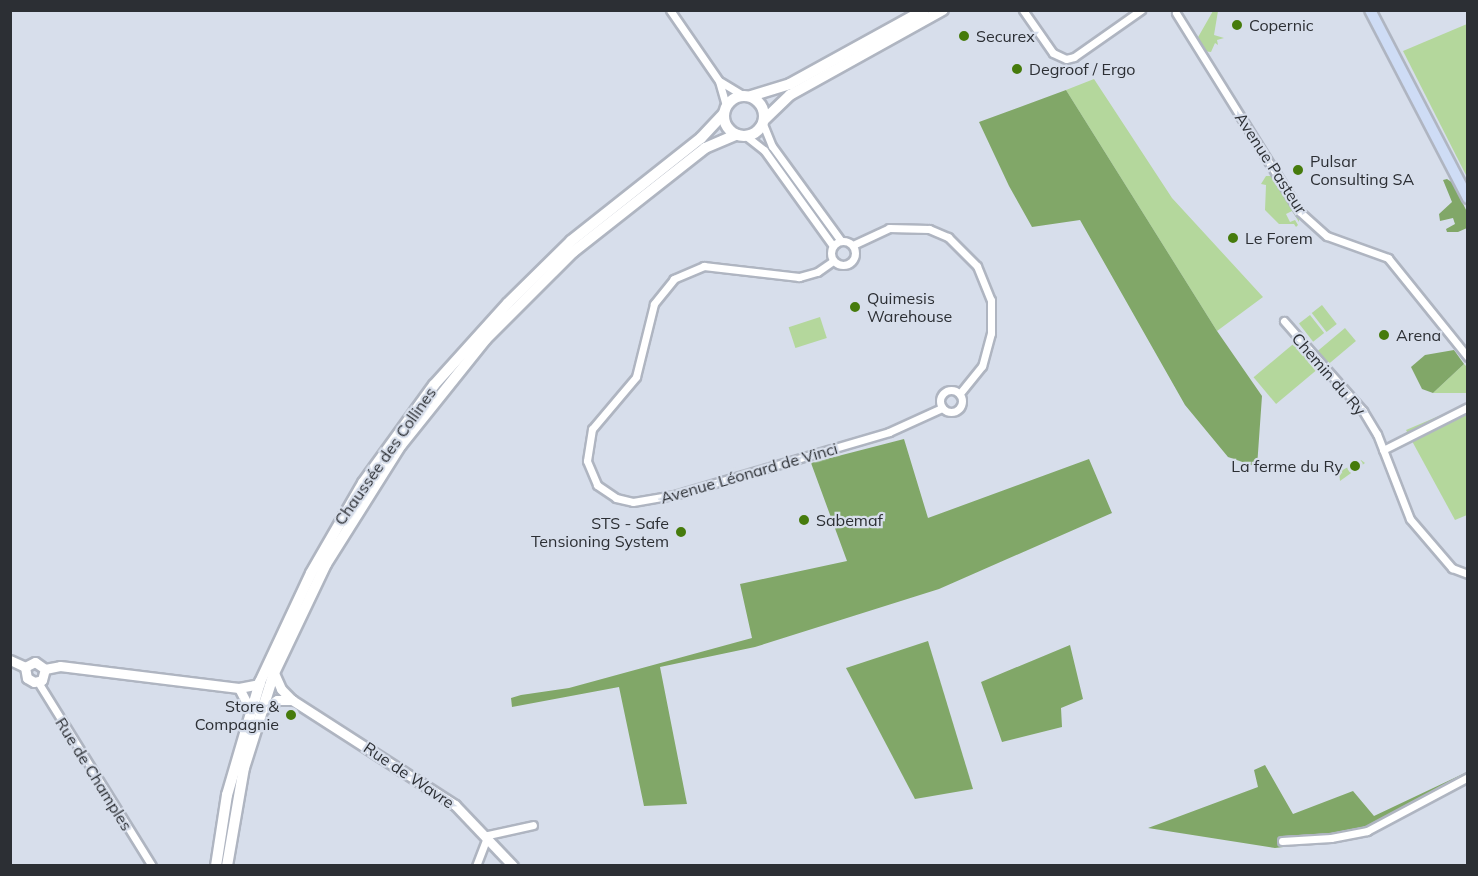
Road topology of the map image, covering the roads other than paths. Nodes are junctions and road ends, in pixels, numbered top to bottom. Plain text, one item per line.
1 (670, 10) edge
2 (924, 10) edge
3 (943, 10) edge
4 (1023, 10) edge
5 (1141, 10) edge
6 (1370, 10) edge
7 (1176, 11) edge
8 (915, 14) edge
9 (719, 81) junction
10 (747, 96) junction
11 (725, 110) junction
12 (763, 122) junction
13 (741, 135) junction
14 (1467, 198) edge
15 (841, 240) junction
16 (853, 245) junction
17 (833, 246) junction
18 (833, 261) junction
19 (1284, 321) dead end
20 (1467, 357) edge
21 (960, 393) junction
22 (1467, 407) edge
23 (942, 408) junction
24 (1383, 450) junction
25 (1467, 574) edge
26 (10, 660) edge
27 (25, 668) junction
28 (45, 669) junction
29 (274, 673) junction
30 (38, 682) junction
31 (264, 687) junction
32 (239, 688) junction
33 (292, 700) junction
34 (254, 712) junction
35 (1467, 777) edge
36 (533, 825) dead end
37 (488, 835) junction
38 (1282, 841) dead end
39 (152, 866) edge
40 (216, 866) edge
41 (227, 866) edge
42 (476, 866) edge
43 (513, 866) edge

1 - 9 street
2 - 8 main road
3 - 12 main road
4 - 5 street
6 - 14 main road
7 - 20 street, Avenue Pasteur
8 - 10 main road
9 - 10 street
9 - 11 street
10 - 11 main road
10 - 12 main road
11 - 13 main road
11 - 31 main road, Chaussée des Collines
12 - 13 main road
12 - 15 street
13 - 17 street
13 - 29 main road, Chaussée des Collines
15 - 16 street
15 - 17 street
16 - 18 street, Avenue Léonard de Vinci
16 - 21 street, Avenue Léonard de Vinci
17 - 18 street
18 - 23 street, Avenue Léonard de Vinci
19 - 24 street, Chemin du Ry
21 - 23 street, Avenue Léonard de Vinci
21 - 23 street, Avenue Léonard de Vinci
22 - 24 street
24 - 25 street, Chemin du Ry
26 - 27 street
27 - 28 street
27 - 30 street, Rue de Champles
28 - 30 street
28 - 32 street
29 - 31 main road, Chaussée des Collines
29 - 33 street, Rue de Wavre
30 - 39 street, Rue de Champles
31 - 32 street
31 - 34 main road, Chaussée des Collines
32 - 34 street
33 - 34 street
33 - 37 street, Rue de Wavre
34 - 40 main road, Chaussée des Collines
34 - 41 main road, Chaussée des Collines
35 - 38 street
36 - 37 street
37 - 42 street
37 - 43 street, Rue de Wavre

